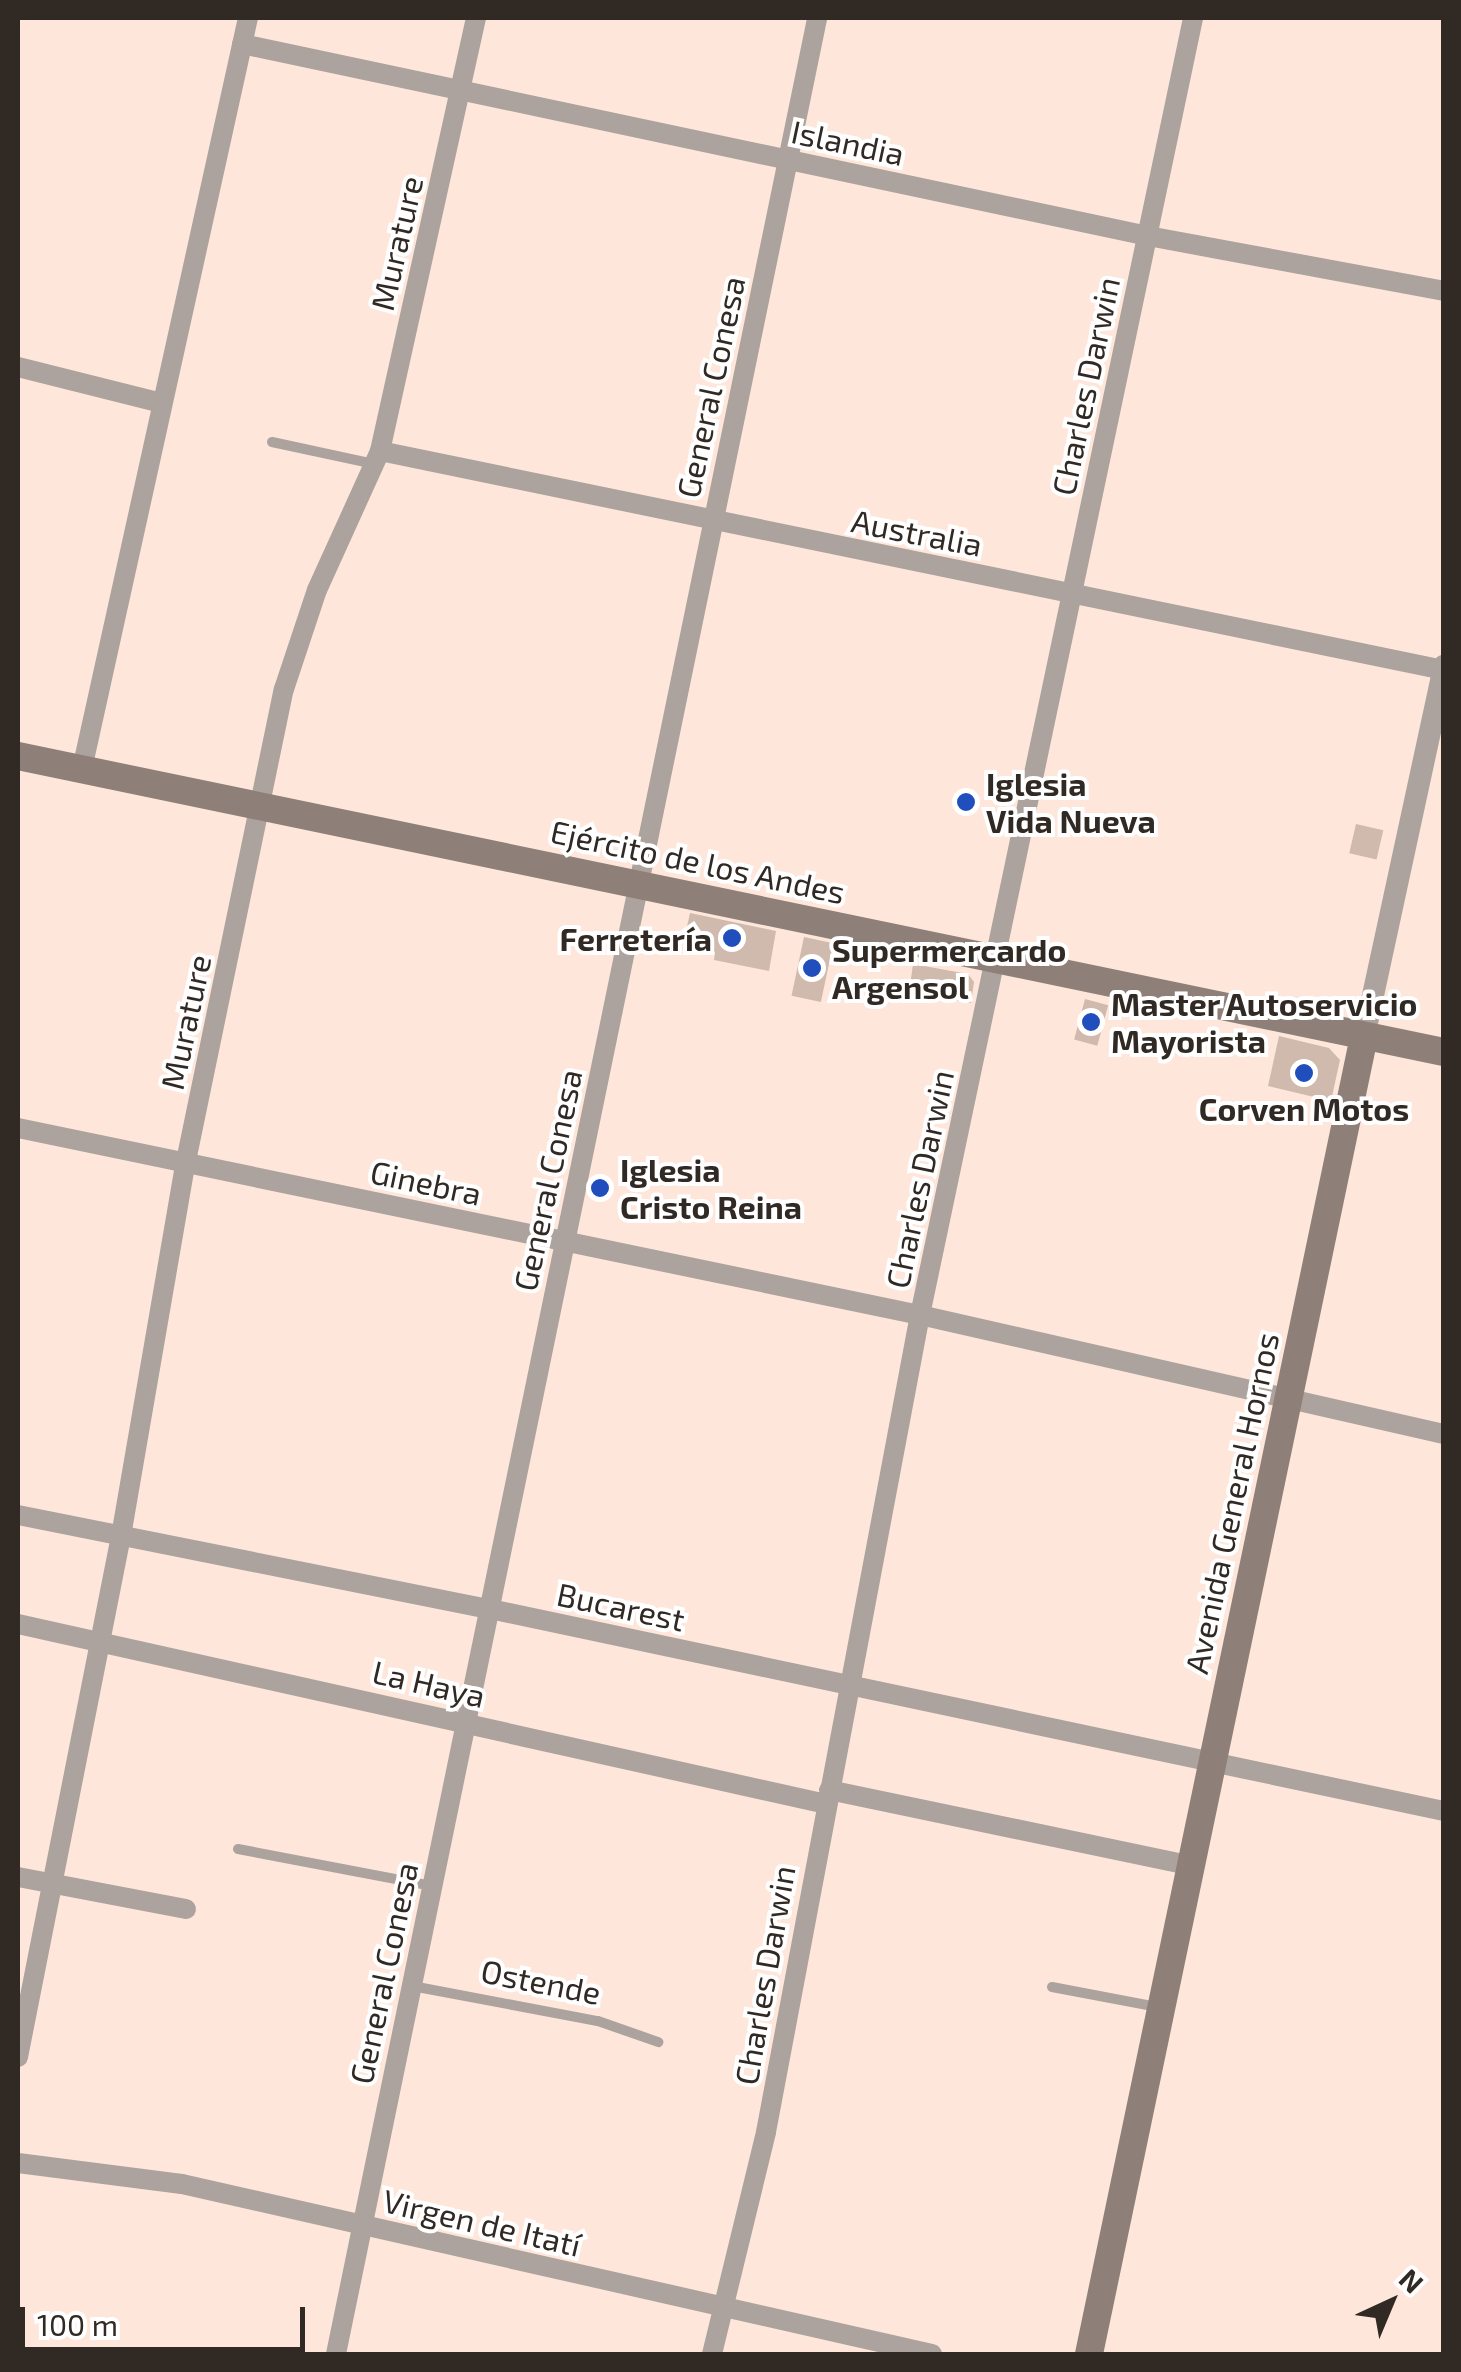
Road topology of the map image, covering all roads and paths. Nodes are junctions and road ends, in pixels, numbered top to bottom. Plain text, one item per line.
1 (248, 18) edge
2 (476, 18) edge
3 (817, 18) edge
4 (1193, 18) edge
5 (242, 44) junction
6 (461, 89) junction
7 (788, 160) junction
8 (1148, 236) junction
9 (1444, 291) edge
10 (18, 367) edge
11 (161, 403) junction
12 (272, 442) dead end
13 (377, 457) junction
14 (713, 522) junction
15 (1072, 593) junction
16 (1443, 668) edge
17 (18, 756) edge
18 (82, 769) junction
19 (261, 808) junction
20 (641, 884) junction
21 (998, 959) junction
22 (1364, 1037) junction
23 (1444, 1052) edge
24 (18, 1128) edge
25 (186, 1161) junction
26 (564, 1243) junction
27 (920, 1316) junction
28 (1290, 1402) junction
29 (1444, 1434) edge
30 (18, 1515) edge
31 (122, 1536) junction
32 (490, 1609) junction
33 (18, 1624) edge
34 (101, 1640) junction
35 (848, 1684) junction
36 (468, 1722) junction
37 (1212, 1764) junction
38 (827, 1797) junction
39 (1444, 1811) edge
40 (238, 1849) dead end
41 (1189, 1865) junction
42 (18, 1877) edge
43 (52, 1884) junction
44 (432, 1886) junction
45 (186, 1909) dead end
46 (411, 1986) junction
47 (1052, 1986) dead end
48 (1159, 2007) junction
49 (658, 2042) dead end
50 (18, 2058) edge
51 (18, 2163) edge
52 (361, 2225) junction
53 (723, 2306) junction
54 (336, 2354) edge
55 (712, 2354) edge
56 (932, 2354) edge
57 (1089, 2354) edge

1 - 5 street
2 - 6 street, Murature
3 - 7 street, General Conesa
4 - 8 street, Charles Darwin
5 - 6 street, Islandia
5 - 11 street
6 - 7 street, Islandia
6 - 13 street, Murature
7 - 8 street, Islandia
7 - 14 street, General Conesa
8 - 9 street, Islandia
8 - 15 street, Charles Darwin
10 - 11 street
11 - 18 street
12 - 13 lane
13 - 14 street, Australia
13 - 19 street, Murature
14 - 15 street, Australia
14 - 20 street, General Conesa
15 - 16 street, Australia
15 - 21 street, Charles Darwin
16 - 22 street, Avenida General Hornos
17 - 18 main road, Ejército de los Andes
18 - 19 main road, Ejército de los Andes
19 - 20 main road, Ejército de los Andes
19 - 25 street, Murature
20 - 21 main road, Ejército de los Andes
20 - 26 street, General Conesa
21 - 22 main road, Ejército de los Andes
21 - 27 street, Charles Darwin
22 - 23 main road, Ejército de los Andes
22 - 28 main road, Avenida General Hornos
24 - 25 street, Ginebra
25 - 26 street, Ginebra
25 - 31 street, Murature
26 - 27 street, Ginebra
26 - 32 street, General Conesa
27 - 28 street, Ginebra
27 - 35 street, Charles Darwin
28 - 29 street, Ginebra
28 - 37 main road, Avenida General Hornos
30 - 31 street, Bucarest
31 - 32 street, Bucarest
31 - 34 street, Murature
32 - 35 street, Bucarest
32 - 36 street, General Conesa
33 - 34 street, La Haya
34 - 36 street, La Haya
34 - 43 street, Murature
35 - 37 street, Bucarest
35 - 38 street, Charles Darwin
36 - 38 street, La Haya
36 - 44 street, General Conesa
37 - 39 street, Bucarest
37 - 41 main road, Avenida General Hornos
38 - 41 street, La Haya
38 - 53 street, Charles Darwin
40 - 44 lane
41 - 48 main road, Avenida General Hornos
42 - 43 street
43 - 45 street
43 - 50 street, Murature
44 - 46 street, General Conesa
46 - 49 lane, Ostende
46 - 52 street, General Conesa
47 - 48 lane
48 - 57 main road, Avenida General Hornos
51 - 52 street, Virgen de Itatí
52 - 53 street, Virgen de Itatí
52 - 54 street, General Conesa
53 - 55 street, Charles Darwin
53 - 56 street, Virgen de Itatí

